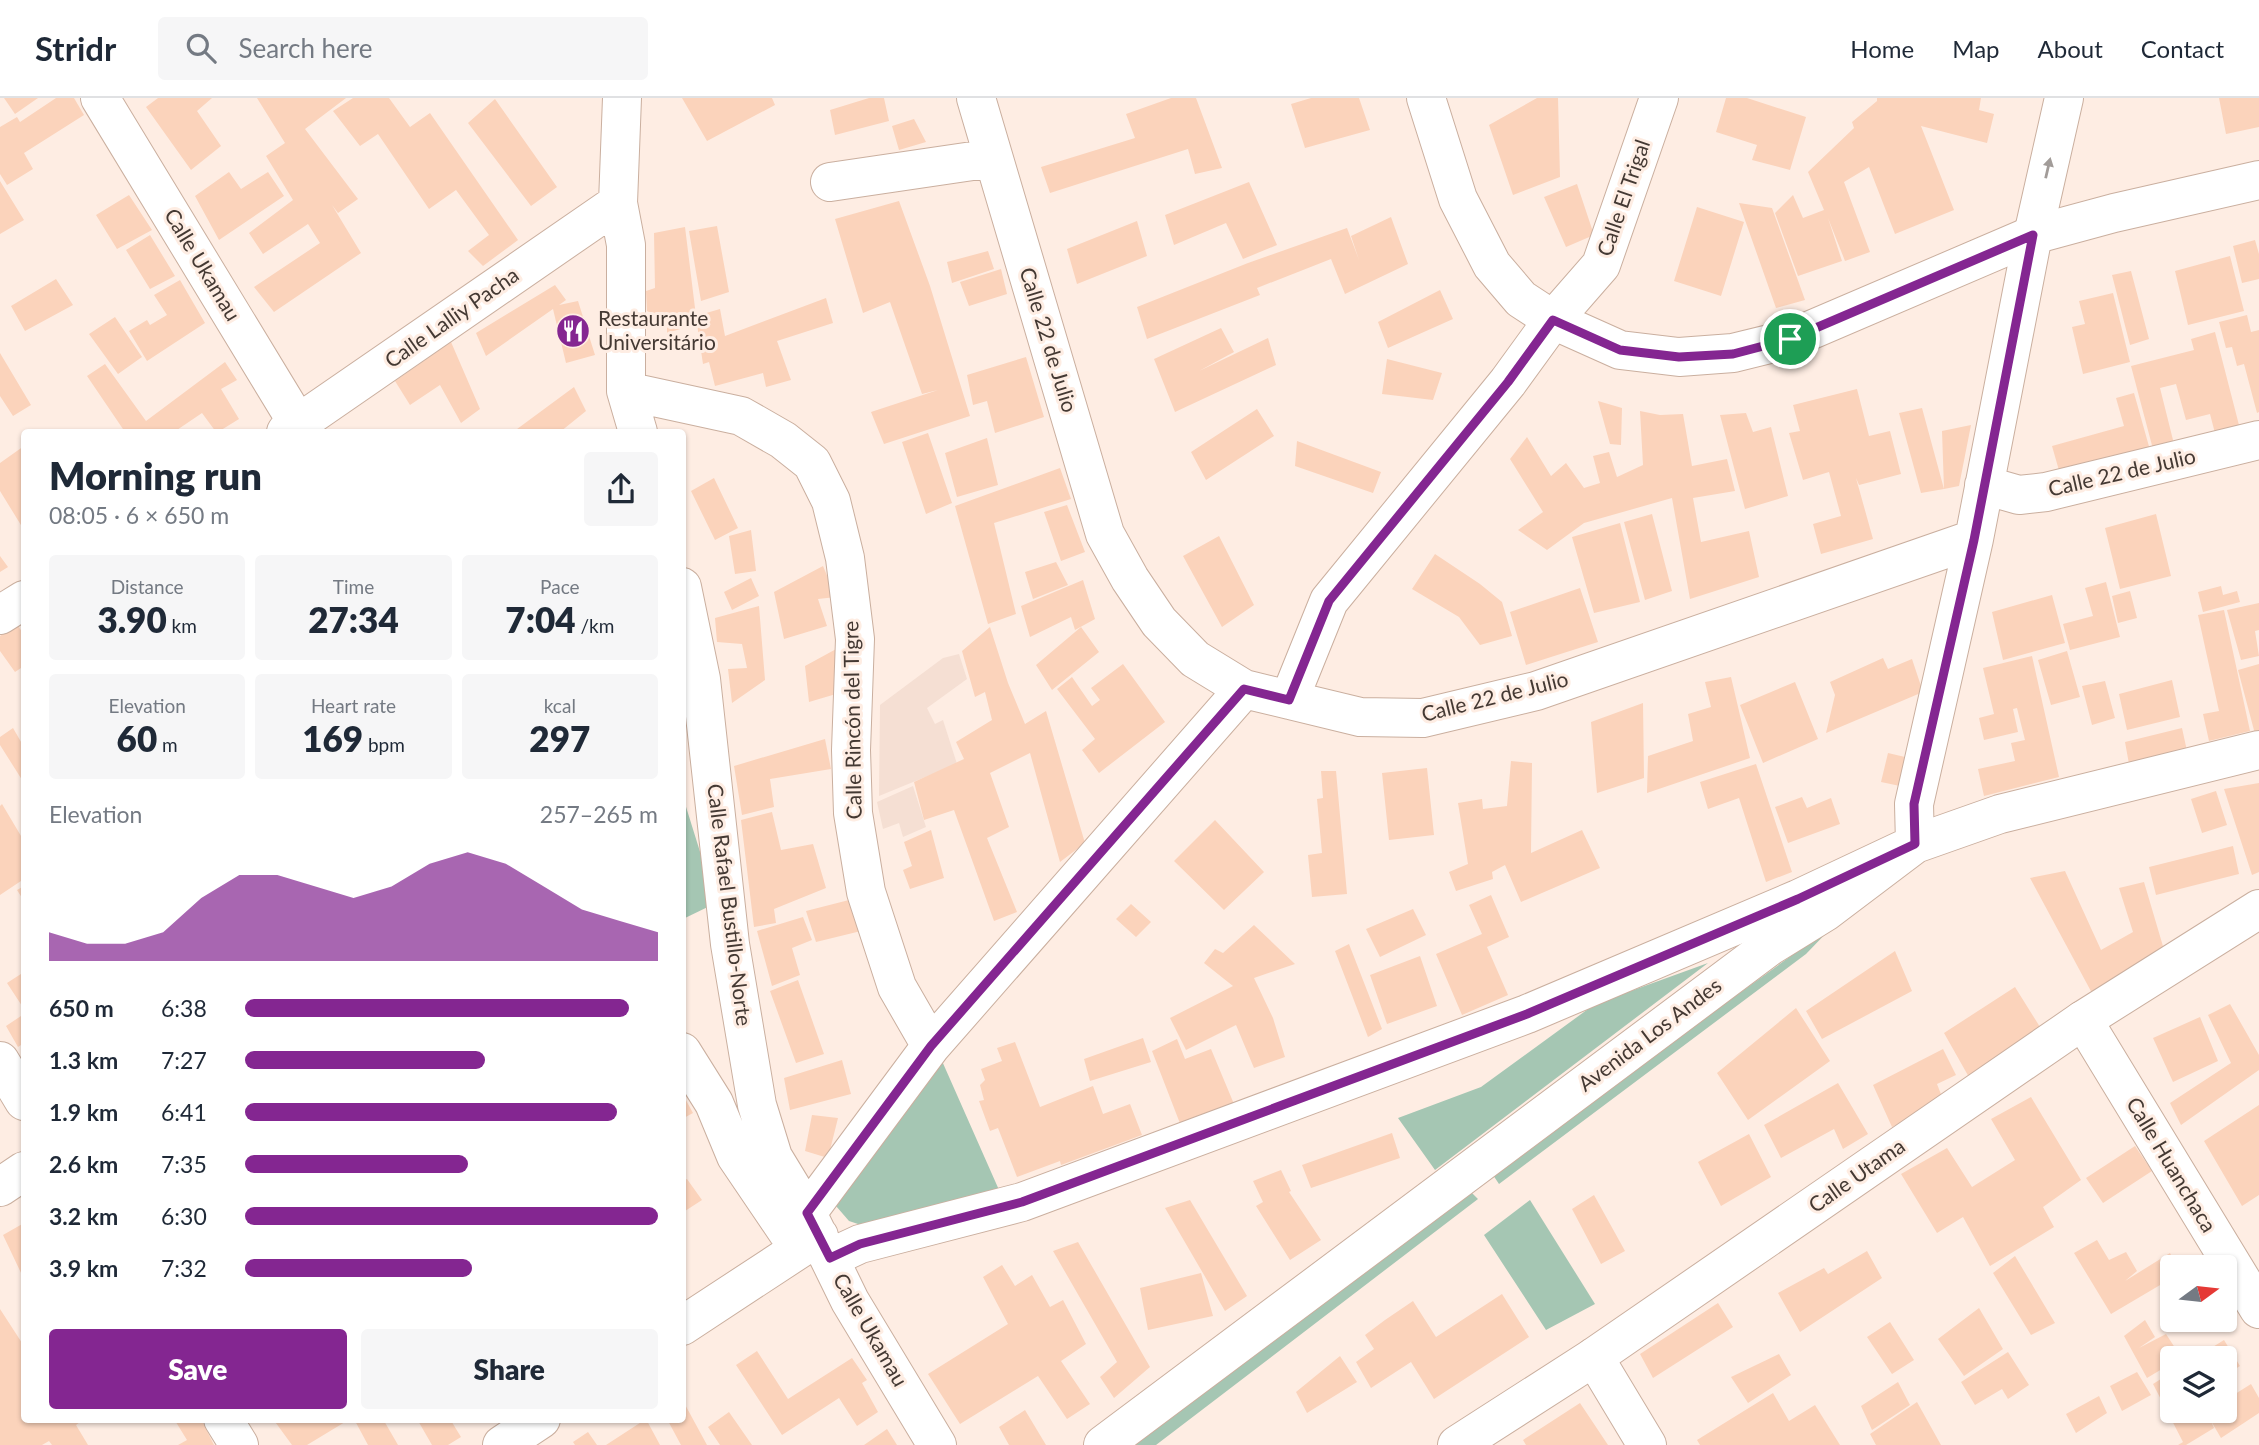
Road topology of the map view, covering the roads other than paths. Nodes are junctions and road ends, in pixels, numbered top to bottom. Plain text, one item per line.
1 (100, 98) edge
2 (622, 98) edge
3 (976, 98) edge
4 (1426, 98) edge
5 (1659, 98) edge
6 (2064, 98) edge
7 (993, 158) junction
8 (2259, 180) edge
9 (830, 182) dead end
10 (618, 204) junction
11 (2033, 235) junction
12 (1553, 320) junction
13 (626, 391) junction
14 (295, 429) edge
15 (297, 429) edge
16 (637, 429) edge
17 (2259, 440) edge
18 (1984, 485) junction
19 (1974, 540) junction
20 (21, 602) edge
21 (686, 606) edge
22 (0, 615) edge
23 (1244, 689) junction
24 (1289, 700) junction
25 (2259, 750) edge
26 (1915, 844) junction
27 (2259, 909) edge
28 (2083, 1020) junction
29 (931, 1046) junction
30 (686, 1059) edge
31 (0, 1061) edge
32 (21, 1096) edge
33 (21, 1173) edge
34 (0, 1186) edge
35 (813, 1239) junction
36 (2259, 1309) edge
37 (686, 1323) edge
38 (1594, 1357) junction
39 (225, 1423) edge
40 (535, 1423) edge
41 (239, 1445) edge
42 (502, 1445) edge
43 (937, 1445) edge
44 (1102, 1445) edge
45 (1457, 1445) edge
46 (1647, 1445) edge

1 - 14 street, Calle Ukamau
2 - 10 street
3 - 7 street, Calle 22 de Julio
4 - 12 street
5 - 12 street, Calle El Trigal
11 -> 6 street
7 - 9 street
7 - 23 street, Calle 22 de Julio
8 - 11 street
10 - 13 street
10 - 15 street, Calle Lalliy Pacha
11 - 12 street
11 - 18 street
12 - 24 street, Calle El Trigal
13 - 16 street
13 - 29 street, Calle Rincón del Tigre
17 - 18 street, Calle 22 de Julio
18 - 19 street
19 - 24 street, Calle 22 de Julio
19 - 26 street
20 - 22 street
21 - 35 street, Calle Rafael Bustillo-Norte
23 - 24 street, Calle 22 de Julio
23 - 29 street
25 - 26 street, Avenida Los Andes
26 - 35 street
26 - 44 street, Avenida Los Andes
27 - 28 street, Calle Utama
28 - 36 street, Calle Huanchaca
28 - 38 street, Calle Utama
29 - 35 street
30 - 35 street, Calle Ukamau
31 - 32 street
33 - 34 street
35 - 37 street
35 - 43 street, Calle Ukamau
38 - 45 street, Calle Utama
38 - 46 street
39 - 41 street
40 - 42 street

